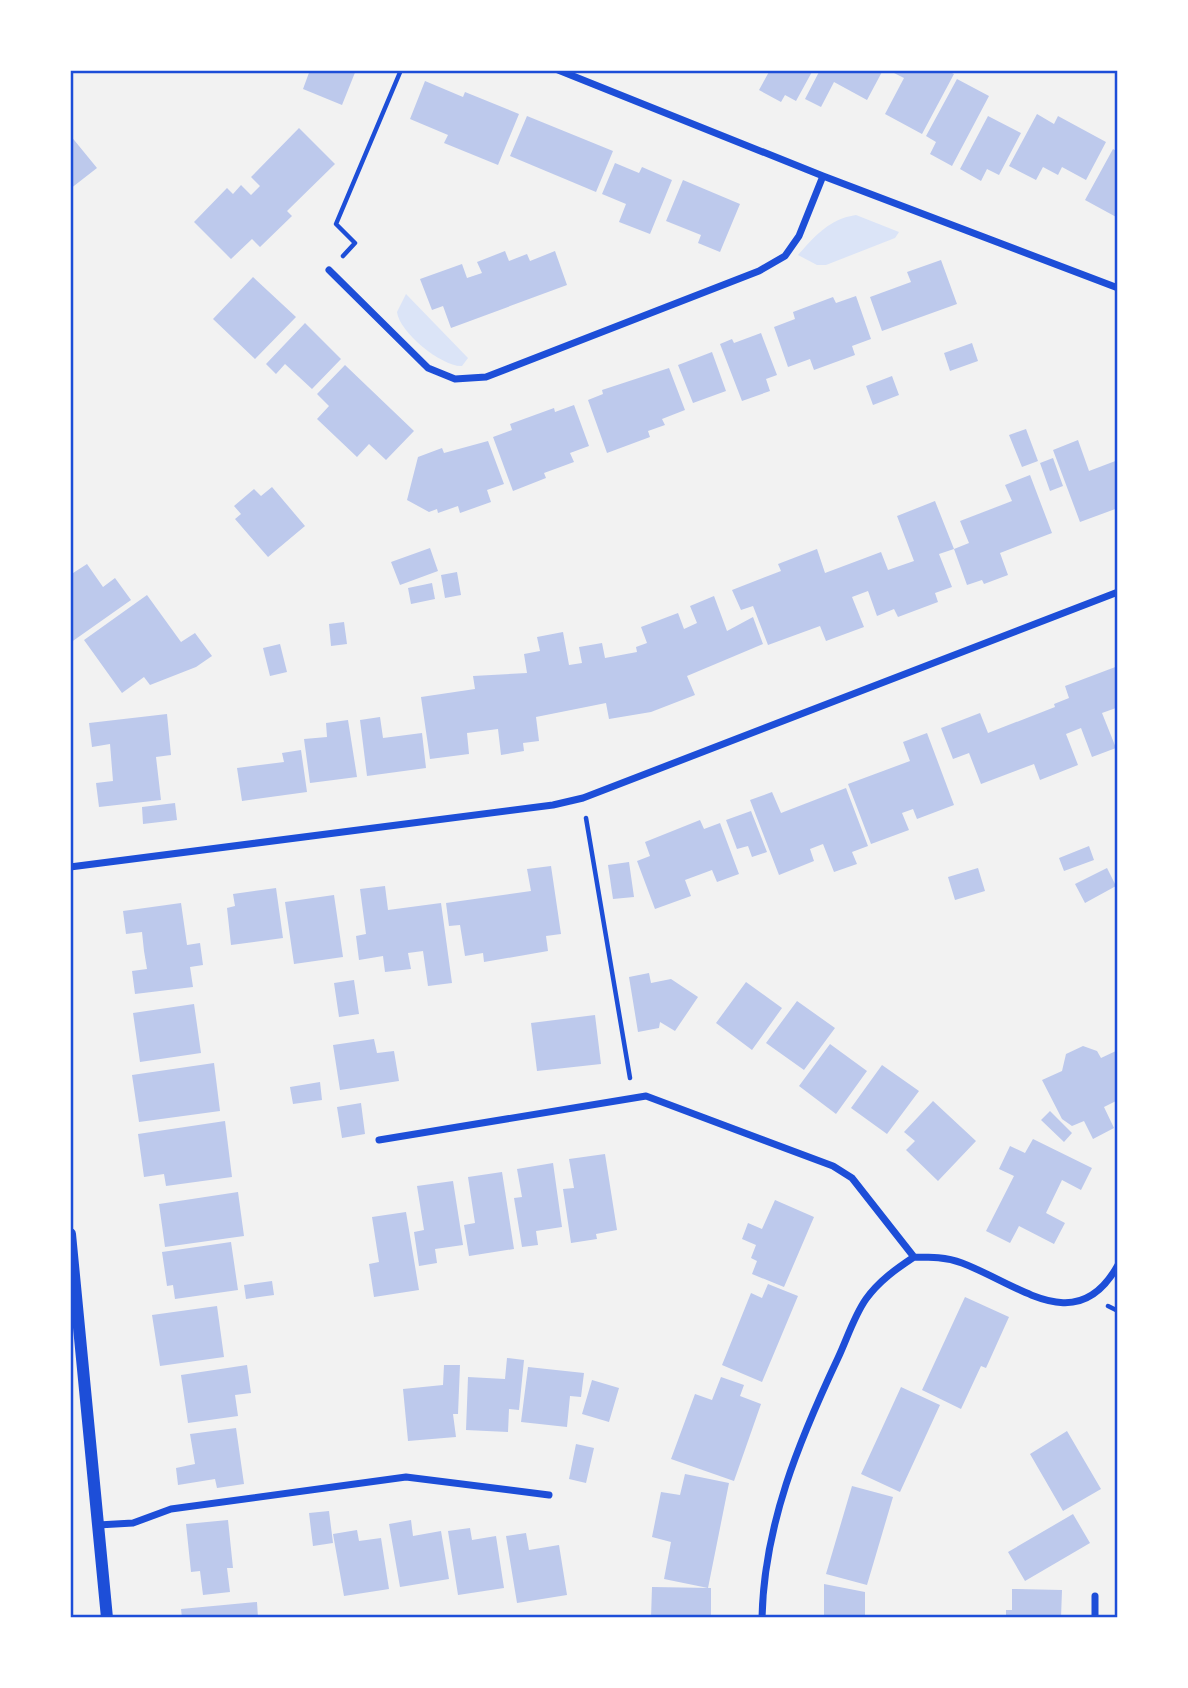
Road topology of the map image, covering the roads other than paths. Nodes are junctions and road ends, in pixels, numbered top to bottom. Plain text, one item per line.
1 (558, 70) edge
2 (823, 176) junction
3 (329, 270) road end
4 (1118, 288) edge
5 (1118, 592) edge
6 (70, 867) edge
7 (379, 1140) dead end
8 (70, 1234) edge
9 (914, 1257) junction
10 (1118, 1265) edge
11 (549, 1494) dead end
12 (97, 1525) junction
13 (1095, 1596) dead end
14 (107, 1618) edge
15 (762, 1618) edge
16 (1095, 1618) edge

1 - 2 street
2 - 3 street
2 - 4 street
5 - 6 street
7 - 9 street
8 - 12 street
9 - 10 street
9 - 15 street
11 - 12 street
12 - 14 street
13 - 16 street

